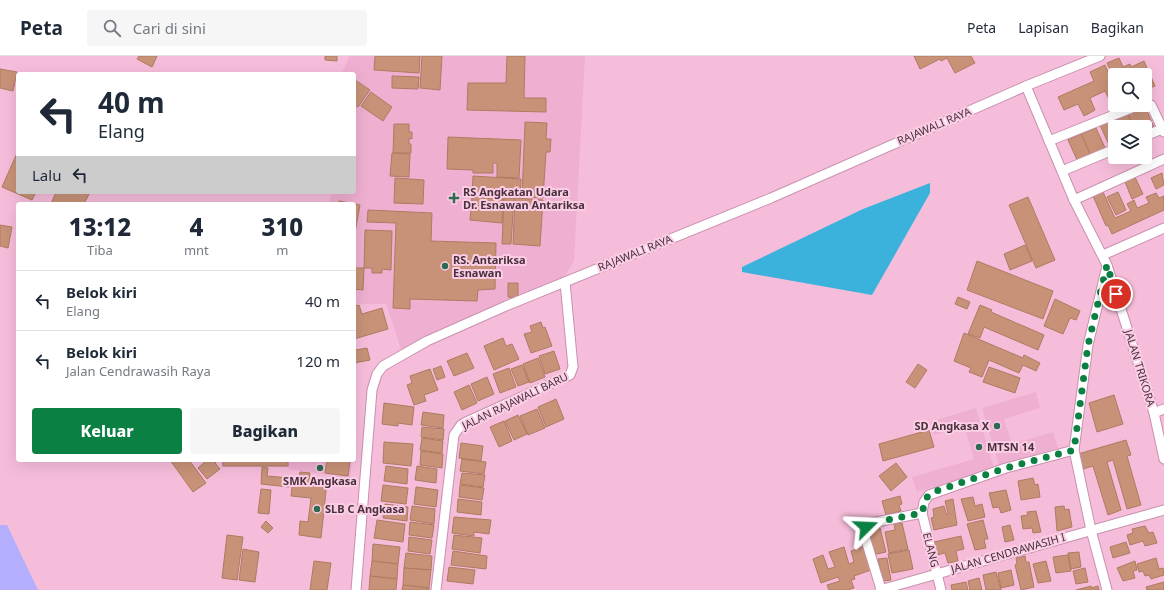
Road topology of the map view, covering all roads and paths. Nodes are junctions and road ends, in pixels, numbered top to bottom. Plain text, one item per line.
1 (1100, 56) edge
2 (1026, 86) junction
3 (1152, 107) edge
4 (1122, 112) edge
5 (1163, 131) edge
6 (1152, 134) edge
7 (1049, 141) junction
8 (1108, 152) edge
9 (1164, 159) edge
10 (1062, 171) junction
11 (1074, 200) junction
12 (1164, 228) edge
13 (1104, 255) junction
14 (1107, 265) junction
15 (565, 282) junction
16 (1164, 409) edge
17 (1154, 413) junction
18 (1074, 450) junction
19 (1164, 459) edge
20 (1164, 510) edge
21 (922, 513) junction
22 (1091, 530) junction
23 (937, 573) junction
24 (356, 590) edge
25 (436, 590) edge
26 (880, 590) edge
27 (941, 590) edge
28 (1107, 590) edge

1 - 2 street, RAJAWALI RAYA
2 - 7 street, JALAN TRIKORA
2 - 15 street, RAJAWALI RAYA
3 - 5 street
4 - 7 street
5 - 6 street
7 - 10 street, JALAN TRIKORA
8 - 10 street
9 - 11 street
10 - 11 street, JALAN TRIKORA
11 - 13 street, JALAN TRIKORA
12 - 13 street
13 - 14 street, JALAN TRIKORA
14 - 17 street, JALAN TRIKORA
14 - 18 street
15 - 24 street, RAJAWALI RAYA
15 - 25 street, JALAN RAJAWALI BARU
16 - 17 street
17 - 19 street, JALAN TRIKORA
18 - 21 street
18 - 22 street
20 - 22 street, JALAN CENDRAWASIH I
21 - 23 street, ELANG
21 - 26 street
22 - 23 street, JALAN CENDRAWASIH I
22 - 28 street
23 - 26 street, JALAN CENDRAWASIH I
23 - 27 street, ELANG

